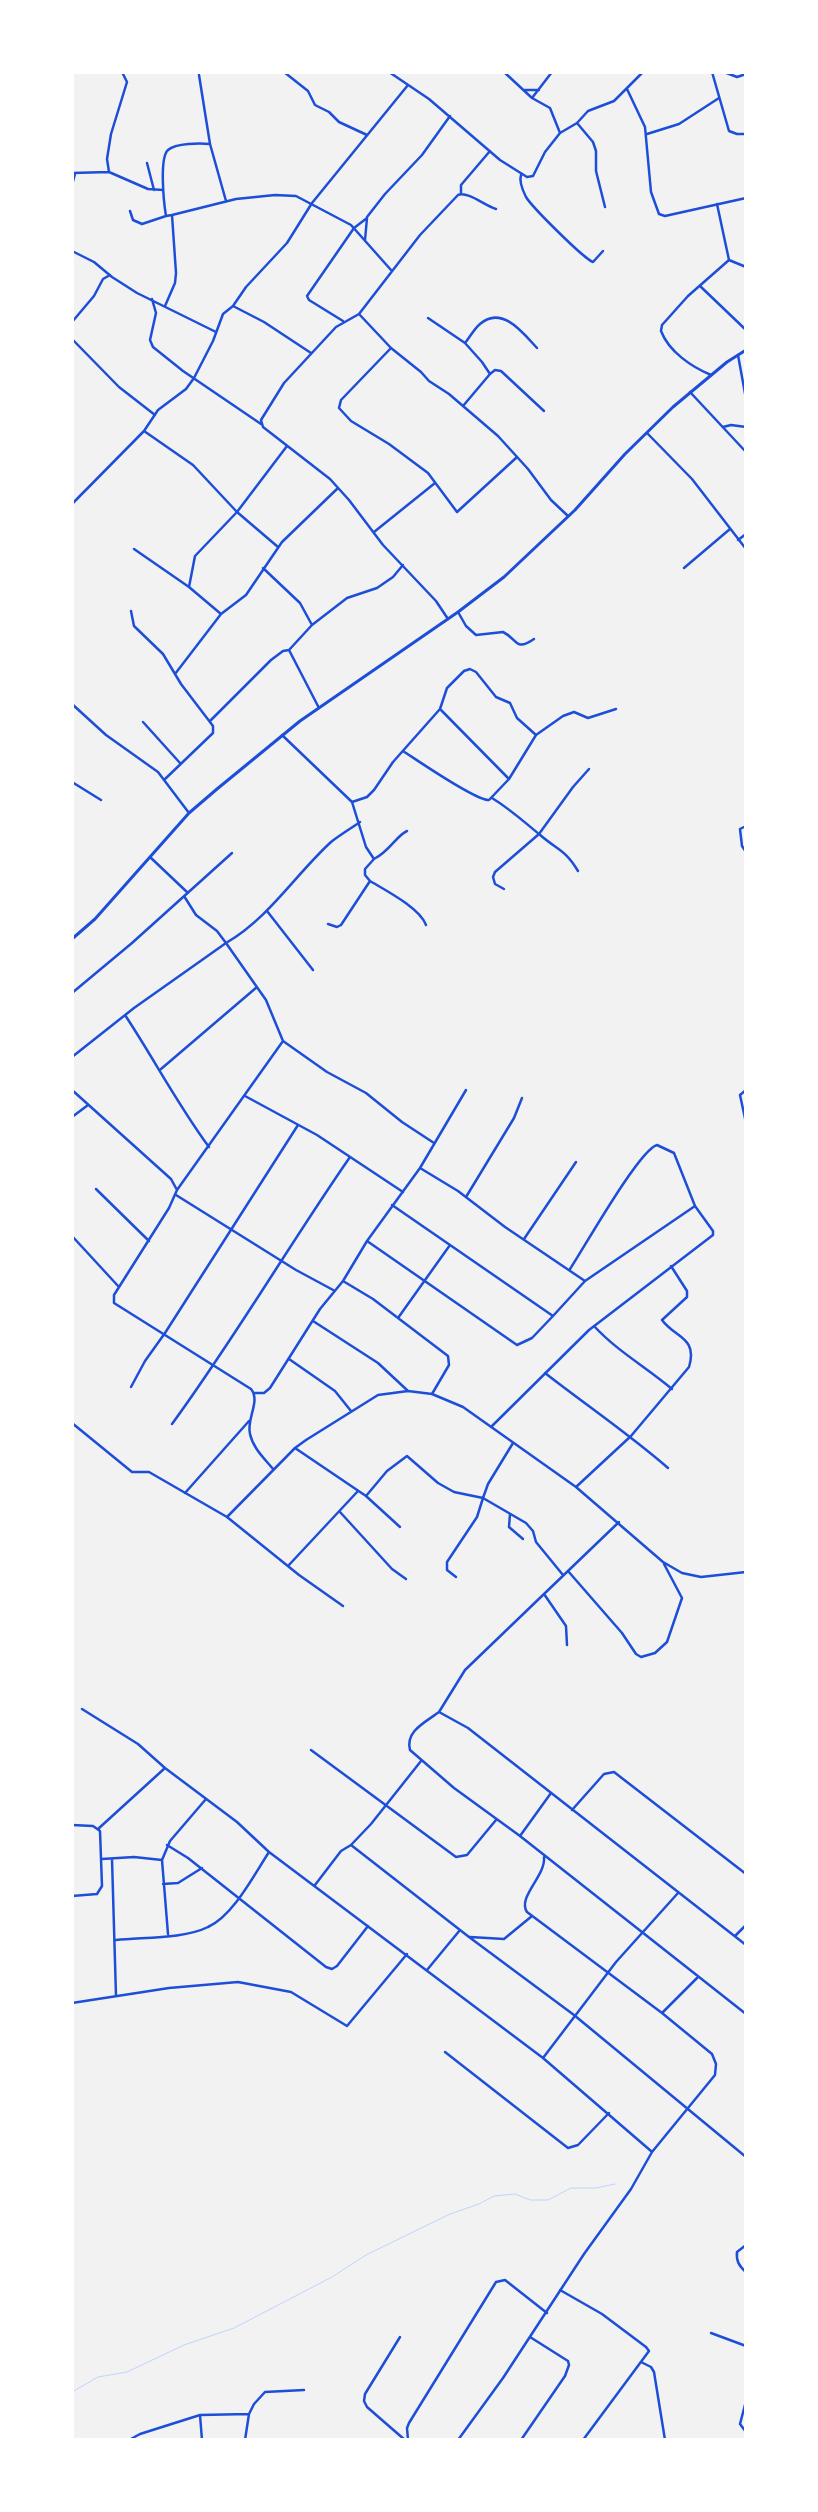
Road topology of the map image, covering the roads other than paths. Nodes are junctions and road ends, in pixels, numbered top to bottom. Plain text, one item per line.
1 (122, 72) edge
2 (284, 72) edge
3 (389, 72) edge
4 (504, 72) edge
5 (552, 72) edge
6 (643, 72) edge
7 (712, 72) edge
8 (724, 72) edge
9 (737, 72) edge
10 (746, 74) edge
11 (199, 75) dead end
12 (740, 75) junction
13 (408, 85) junction
14 (628, 89) junction
15 (525, 90) junction
16 (539, 90) junction
17 (532, 98) junction
18 (719, 98) junction
19 (450, 116) junction
20 (577, 123) junction
21 (560, 133) junction
22 (647, 134) junction
23 (746, 134) edge
24 (368, 135) junction
25 (210, 144) junction
26 (490, 150) junction
27 (147, 163) dead end
28 (109, 172) junction
29 (74, 173) edge
30 (520, 175) junction
31 (72, 185) edge
32 (154, 190) junction
33 (163, 190) junction
34 (461, 194) junction
35 (746, 198) edge
36 (226, 201) junction
37 (312, 203) junction
38 (717, 204) junction
39 (606, 207) dead end
40 (496, 209) dead end
41 (130, 211) dead end
42 (172, 215) junction
43 (166, 216) junction
44 (367, 218) junction
45 (354, 228) junction
46 (365, 242) junction
47 (72, 251) edge
48 (603, 251) dead end
49 (729, 260) junction
50 (746, 267) edge
51 (391, 270) junction
52 (110, 275) junction
53 (700, 286) junction
54 (152, 299) junction
55 (165, 306) junction
56 (233, 306) junction
57 (358, 314) junction
58 (428, 318) dead end
59 (343, 321) junction
60 (72, 322) edge
61 (746, 330) edge
62 (216, 332) junction
63 (72, 339) edge
64 (465, 343) junction
65 (392, 348) junction
66 (537, 348) dead end
67 (746, 350) edge
68 (311, 353) junction
69 (738, 355) junction
70 (490, 374) junction
71 (711, 375) junction
72 (194, 378) junction
73 (690, 392) junction
74 (746, 399) edge
75 (464, 406) junction
76 (544, 411) dead end
77 (155, 415) junction
78 (261, 424) junction
79 (746, 427) edge
80 (723, 428) junction
81 (144, 430) junction
82 (647, 432) junction
83 (287, 446) junction
84 (746, 452) edge
85 (516, 458) junction
86 (435, 483) junction
87 (338, 488) junction
88 (72, 504) edge
89 (237, 512) junction
90 (568, 516) junction
91 (730, 529) junction
92 (374, 532) junction
93 (746, 534) edge
94 (738, 540) junction
95 (278, 547) junction
96 (134, 549) dead end
97 (746, 549) edge
98 (403, 565) junction
99 (263, 568) junction
100 (684, 568) dead end
101 (189, 587) junction
102 (130, 611) dead end
103 (458, 612) junction
104 (221, 614) junction
105 (448, 619) junction
106 (312, 625) junction
107 (534, 639) dead end
108 (289, 650) junction
109 (175, 674) junction
110 (72, 704) edge
111 (320, 708) junction
112 (440, 709) junction
113 (616, 709) dead end
114 (210, 721) junction
115 (144, 722) dead end
116 (282, 735) junction
117 (536, 735) junction
118 (403, 751) junction
119 (180, 762) junction
120 (589, 769) dead end
121 (509, 779) junction
122 (164, 780) junction
123 (72, 782) edge
124 (492, 798) junction
125 (101, 800) dead end
126 (352, 802) junction
127 (189, 814) junction
128 (360, 822) junction
129 (746, 826) edge
130 (407, 831) dead end
131 (539, 834) junction
132 (746, 852) edge
133 (232, 853) dead end
134 (150, 857) junction
135 (374, 859) junction
136 (578, 871) dead end
137 (370, 881) junction
138 (504, 889) dead end
139 (188, 893) junction
140 (184, 896) junction
141 (267, 911) junction
142 (328, 924) dead end
143 (426, 924) dead end
144 (72, 939) edge
145 (226, 943) junction
146 (313, 970) dead end
147 (257, 987) junction
148 (72, 993) edge
149 (125, 1015) junction
150 (284, 1041) junction
151 (72, 1058) edge
152 (161, 1069) junction
153 (72, 1090) edge
154 (466, 1090) dead end
155 (746, 1090) edge
156 (245, 1096) junction
157 (522, 1098) dead end
158 (88, 1105) junction
159 (72, 1117) edge
160 (746, 1123) edge
161 (298, 1125) junction
162 (434, 1143) junction
163 (209, 1148) junction
164 (350, 1157) junction
165 (576, 1162) dead end
166 (420, 1168) junction
167 (96, 1188) dead end
168 (177, 1190) junction
169 (403, 1192) junction
170 (176, 1195) junction
171 (466, 1197) junction
172 (392, 1205) junction
173 (695, 1206) junction
174 (230, 1230) junction
175 (72, 1236) edge
176 (524, 1239) junction
177 (148, 1241) junction
178 (367, 1241) junction
179 (450, 1245) junction
180 (281, 1260) junction
181 (671, 1266) junction
182 (570, 1270) junction
183 (343, 1281) junction
184 (585, 1281) junction
185 (425, 1283) junction
186 (119, 1287) junction
187 (334, 1291) junction
188 (552, 1316) junction
189 (398, 1318) junction
190 (313, 1321) junction
191 (594, 1326) junction
192 (165, 1333) junction
193 (289, 1359) junction
194 (215, 1365) junction
195 (545, 1373) junction
196 (131, 1387) dead end
197 (672, 1389) junction
198 (408, 1391) junction
199 (254, 1393) junction
200 (432, 1394) junction
201 (351, 1411) junction
202 (250, 1420) junction
203 (72, 1423) edge
204 (172, 1424) dead end
205 (491, 1427) junction
206 (631, 1436) junction
207 (513, 1442) junction
208 (295, 1448) junction
209 (668, 1468) dead end
210 (273, 1469) junction
211 (576, 1487) junction
212 (358, 1491) junction
213 (185, 1493) junction
214 (366, 1496) junction
215 (483, 1498) junction
216 (340, 1512) junction
217 (510, 1514) junction
218 (227, 1517) junction
219 (619, 1522) junction
220 (400, 1527) dead end
221 (523, 1540) dead end
222 (663, 1562) junction
223 (288, 1566) junction
224 (568, 1571) junction
225 (746, 1572) edge
226 (563, 1575) junction
227 (456, 1577) dead end
228 (406, 1579) dead end
229 (544, 1594) junction
230 (343, 1606) dead end
231 (567, 1645) dead end
232 (82, 1709) dead end
233 (440, 1712) junction
234 (311, 1750) dead end
235 (421, 1761) junction
236 (165, 1768) junction
237 (551, 1793) junction
238 (206, 1799) junction
239 (386, 1805) junction
240 (572, 1810) junction
241 (496, 1820) junction
242 (72, 1825) edge
243 (98, 1829) junction
244 (520, 1836) junction
245 (351, 1845) junction
246 (167, 1846) junction
247 (269, 1852) junction
248 (544, 1857) junction
249 (102, 1859) junction
250 (112, 1859) junction
251 (162, 1860) junction
252 (202, 1868) junction
253 (746, 1874) edge
254 (164, 1884) junction
255 (315, 1885) junction
256 (678, 1893) junction
257 (72, 1896) edge
258 (239, 1897) junction
259 (532, 1916) junction
260 (746, 1925) edge
261 (368, 1926) junction
262 (460, 1930) junction
263 (640, 1933) junction
264 (168, 1935) junction
265 (735, 1936) junction
266 (468, 1937) junction
267 (116, 1940) junction
268 (746, 1945) edge
269 (407, 1954) junction
270 (427, 1970) junction
271 (607, 1973) junction
272 (697, 1978) junction
273 (116, 1996) junction
274 (72, 2003) edge
275 (662, 2013) junction
276 (746, 2014) edge
277 (574, 2015) junction
278 (445, 2052) dead end
279 (543, 2058) junction
280 (686, 2110) junction
281 (609, 2113) junction
282 (652, 2152) junction
283 (746, 2157) edge
284 (746, 2245) edge
285 (746, 2272) edge
286 (560, 2290) junction
287 (547, 2313) junction
288 (711, 2333) dead end
289 (400, 2337) dead end
290 (530, 2337) junction
291 (746, 2346) edge
292 (640, 2362) junction
293 (304, 2390) dead end
294 (746, 2401) edge
295 (200, 2414) junction
296 (249, 2414) junction
297 (746, 2432) edge
298 (129, 2440) edge
299 (202, 2440) edge
300 (246, 2440) edge
301 (407, 2440) edge
302 (458, 2440) edge
303 (521, 2440) edge
304 (584, 2440) edge
305 (665, 2440) edge

1 - 28 street
2 - 24 street
3 - 13 street
4 - 15 street
5 - 16 street
6 - 14 street
7 - 18 street
8 - 12 street
9 - 12 street
10 - 12 street
11 - 25 street
13 - 19 street
13 - 24 street
14 - 20 street
14 - 22 street
15 - 16 street
15 - 17 street
16 - 17 street
17 - 21 street
18 - 22 street
18 - 23 street
19 - 26 street
19 - 44 street
20 - 21 street
20 - 39 street
21 - 30 street
22 - 38 street
24 - 37 street
25 - 33 street
25 - 36 street
26 - 30 street
26 - 34 street
27 - 32 street
28 - 29 street
28 - 32 street
29 - 31 street
30 - 48 street
32 - 33 street
33 - 43 street
34 - 40 street
34 - 51 street
35 - 38 street
36 - 37 street
36 - 42 street
37 - 45 street
37 - 56 street
38 - 49 street
41 - 43 street
42 - 43 street
42 - 55 street
44 - 45 street
44 - 46 street
45 - 46 street
45 - 59 street
46 - 51 street
47 - 52 street
49 - 50 street
49 - 53 street
51 - 57 street
52 - 54 street
52 - 60 street
53 - 61 street
53 - 71 street
54 - 55 street
54 - 72 street
55 - 62 street
56 - 62 street
56 - 68 street
57 - 59 street
57 - 65 street
58 - 64 street
59 - 68 street
62 - 72 street
63 - 77 street
64 - 66 street
64 - 70 street
65 - 75 street
65 - 86 street
67 - 69 street
68 - 78 street
69 - 71 street
69 - 74 street
70 - 75 street
70 - 76 street
71 - 73 street
72 - 77 street
72 - 78 street
73 - 80 street
73 - 82 street
75 - 85 street
77 - 81 street
78 - 83 street
79 - 80 street
80 - 84 street
81 - 88 street
81 - 89 street
82 - 90 street
82 - 91 street
83 - 87 street
83 - 89 street
85 - 86 street
85 - 90 street
86 - 92 street
87 - 92 street
87 - 95 street
89 - 95 street
89 - 101 street
90 - 103 street
91 - 94 street
91 - 100 street
92 - 98 street
93 - 94 street
94 - 97 street
95 - 99 street
96 - 101 street
98 - 105 street
98 - 106 street
99 - 104 street
99 - 106 street
101 - 104 street
102 - 109 street
103 - 105 street
103 - 107 street
104 - 109 street
105 - 111 street
106 - 108 street
108 - 111 street
108 - 114 street
109 - 114 street
110 - 122 street
111 - 116 street
112 - 117 street
112 - 118 street
112 - 121 street
113 - 117 street
114 - 119 street
115 - 119 street
116 - 126 street
116 - 127 street
117 - 121 street
118 - 124 street
118 - 126 street
119 - 122 street
120 - 131 street
121 - 124 street
122 - 127 street
123 - 125 street
124 - 131 street
126 - 128 street
127 - 134 street
128 - 135 street
128 - 141 street
129 - 132 street
130 - 135 street
131 - 136 street
131 - 138 street
133 - 139 street
134 - 139 street
134 - 144 street
135 - 137 street
137 - 142 street
137 - 143 street
139 - 140 street
140 - 145 street
140 - 148 street
141 - 145 street
141 - 146 street
145 - 147 street
145 - 149 street
147 - 150 street
147 - 152 street
149 - 151 street
149 - 152 street
150 - 156 street
150 - 162 street
152 - 163 street
153 - 158 street
154 - 162 street
155 - 160 street
156 - 161 street
156 - 163 street
157 - 171 street
158 - 159 street
158 - 168 street
161 - 164 street
161 - 174 street
162 - 166 street
163 - 168 street
164 - 169 street
164 - 180 street
165 - 176 street
166 - 169 street
166 - 171 street
167 - 177 street
168 - 170 street
169 - 172 street
170 - 174 street
170 - 177 street
171 - 176 street
172 - 178 street
172 - 179 street
173 - 181 street
173 - 182 street
173 - 184 street
174 - 180 street
174 - 192 street
175 - 186 street
176 - 182 street
177 - 186 street
178 - 183 street
178 - 185 street
179 - 185 street
179 - 188 street
180 - 187 street
180 - 194 street
181 - 191 street
181 - 197 street
182 - 184 street
183 - 187 street
183 - 189 street
184 - 188 street
185 - 188 street
185 - 189 street
186 - 192 street
187 - 190 street
189 - 200 street
190 - 193 street
190 - 198 street
191 - 195 street
191 - 197 street
192 - 194 street
192 - 196 street
193 - 199 street
193 - 201 street
194 - 199 street
194 - 204 street
195 - 205 street
195 - 206 street
197 - 206 street
198 - 200 street
198 - 201 street
199 - 202 street
200 - 205 street
201 - 208 street
202 - 210 street
202 - 213 street
203 - 213 street
205 - 207 street
206 - 209 street
206 - 211 street
207 - 211 street
207 - 215 street
208 - 210 street
208 - 212 street
210 - 218 street
211 - 219 street
212 - 214 street
212 - 216 street
213 - 218 street
214 - 215 street
214 - 220 street
215 - 217 street
215 - 227 street
216 - 223 street
216 - 228 street
217 - 221 street
217 - 226 street
218 - 223 street
219 - 222 street
219 - 224 street
222 - 224 street
222 - 225 street
223 - 230 street
224 - 226 street
226 - 229 street
229 - 231 street
229 - 233 street
232 - 236 street
233 - 235 street
233 - 237 street
234 - 239 street
235 - 239 street
235 - 241 street
236 - 238 street
236 - 243 street
237 - 240 street
237 - 244 street
238 - 246 street
238 - 247 street
239 - 241 street
239 - 245 street
240 - 253 street
240 - 256 street
241 - 244 street
242 - 243 street
243 - 249 street
244 - 248 street
245 - 255 street
245 - 262 street
246 - 251 street
246 - 252 street
247 - 255 street
247 - 258 street
248 - 259 street
248 - 263 street
249 - 250 street
249 - 257 street
250 - 251 street
250 - 267 street
251 - 254 street
252 - 254 street
252 - 258 street
254 - 264 street
255 - 261 street
256 - 263 street
256 - 265 street
258 - 261 street
258 - 264 street
259 - 266 street
259 - 271 street
260 - 265 street
261 - 269 street
262 - 266 street
262 - 270 street
263 - 271 street
263 - 272 street
264 - 267 street
265 - 268 street
266 - 277 street
267 - 273 street
269 - 270 street
269 - 273 street
270 - 279 street
271 - 275 street
271 - 277 street
272 - 275 street
272 - 276 street
273 - 274 street
275 - 280 street
277 - 279 street
277 - 280 street
278 - 281 street
279 - 281 street
280 - 282 street
280 - 283 street
281 - 282 street
282 - 286 street
284 - 285 street
286 - 287 street
286 - 292 street
287 - 290 street
287 - 301 street
288 - 291 street
289 - 301 street
290 - 302 street
290 - 303 street
292 - 304 street
292 - 305 street
293 - 296 street
294 - 297 street
295 - 296 street
295 - 298 street
295 - 299 street
296 - 300 street

